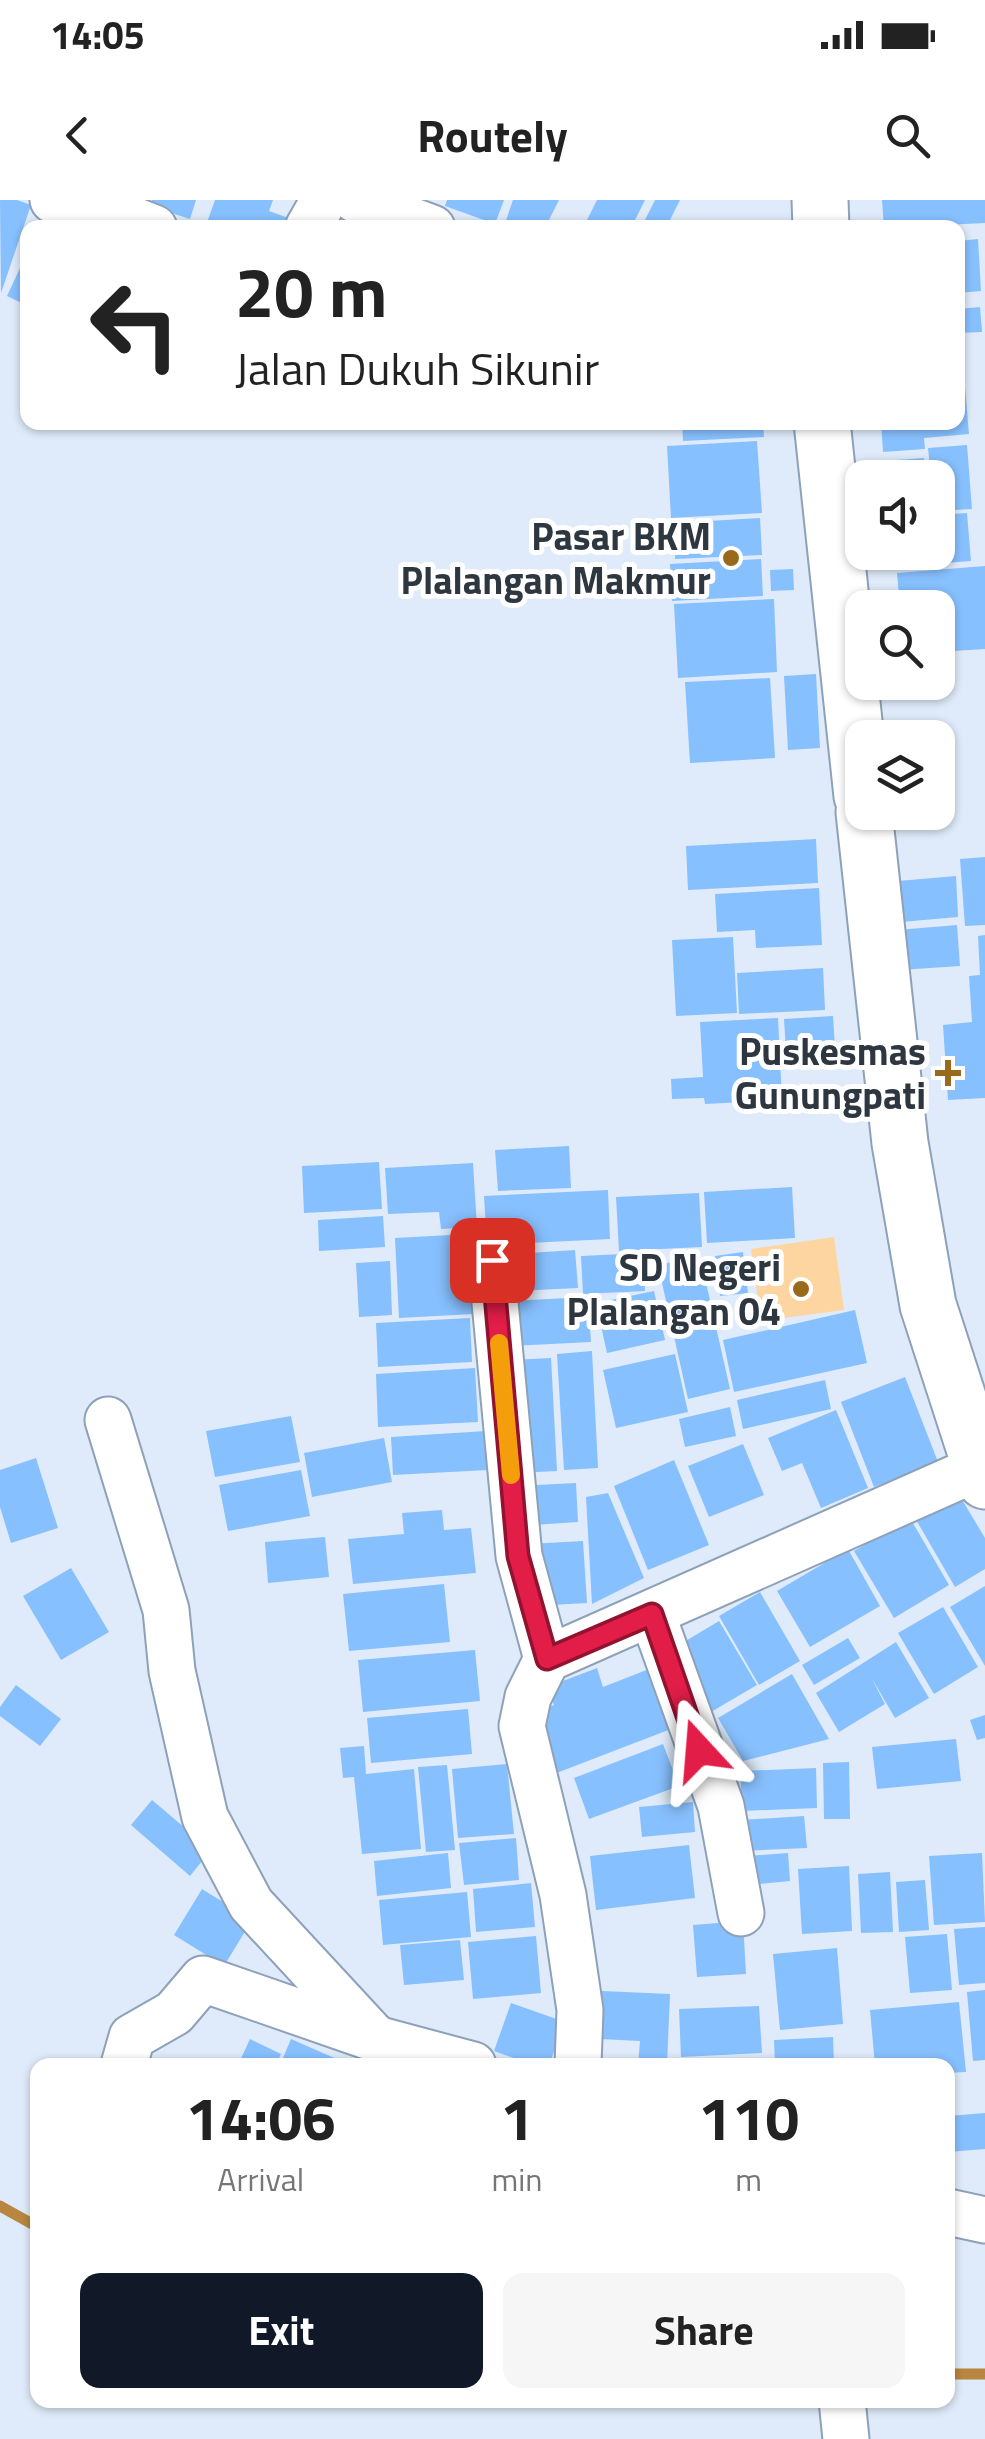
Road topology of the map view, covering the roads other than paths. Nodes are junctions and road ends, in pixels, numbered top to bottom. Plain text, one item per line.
1 (53, 200) edge
2 (356, 200) edge
3 (134, 220) edge
4 (410, 220) edge
5 (823, 430) edge
6 (854, 720) edge
7 (866, 830) edge
8 (492, 1260) dead end
9 (108, 1420) dead end
10 (983, 1472) edge
11 (652, 1614) junction
12 (547, 1659) junction
13 (741, 1913) dead end
14 (376, 2039) junction
15 (126, 2058) edge
16 (448, 2058) edge
17 (578, 2058) edge
18 (955, 2214) edge
19 (985, 2220) edge

1 - 3 street
2 - 4 street
5 - 6 main road
7 - 10 main road
8 - 12 street
9 - 14 street
10 - 11 street
11 - 12 street
11 - 13 street
12 - 17 street
14 - 15 street
14 - 16 street
18 - 19 street

